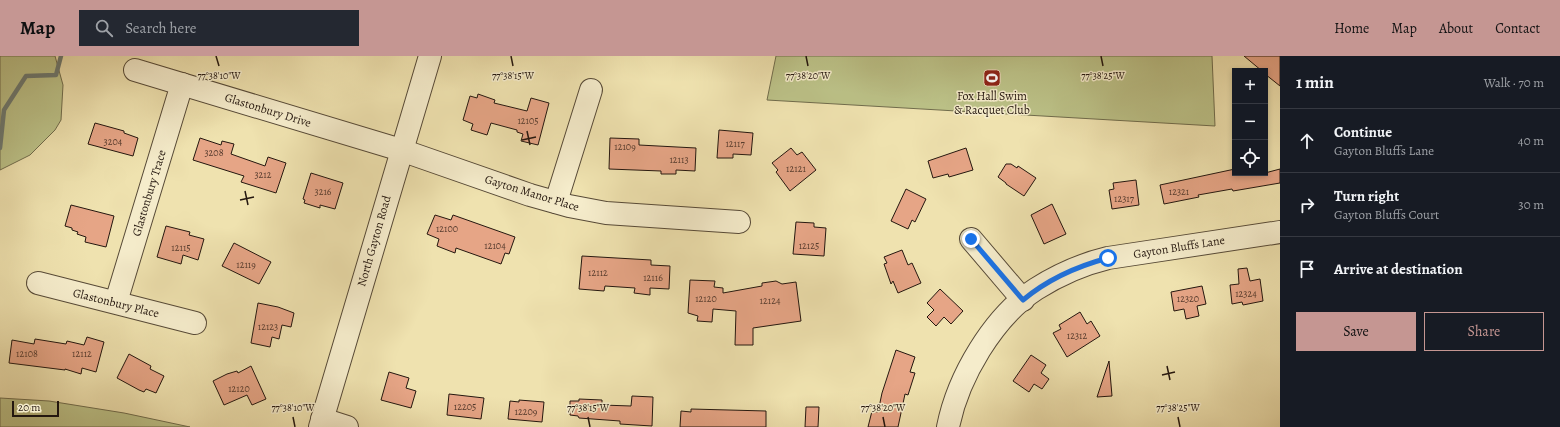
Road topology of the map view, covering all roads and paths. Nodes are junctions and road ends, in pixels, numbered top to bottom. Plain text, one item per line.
1 (430, 56) edge
2 (135, 70) dead end
3 (182, 84) junction
4 (591, 90) dead end
5 (401, 150) junction
6 (556, 202) junction
7 (739, 222) dead end
8 (1280, 232) edge
9 (971, 239) dead end
10 (38, 283) dead end
11 (1023, 300) junction
12 (116, 302) junction
13 (195, 323) dead end
14 (321, 423) edge
15 (347, 427) edge
16 (948, 427) edge

1 - 5 street, North Gayton Road
2 - 3 street, Glastonbury Drive
3 - 5 street, Glastonbury Drive
3 - 12 street, Glastonbury Trace
4 - 6 street
5 - 6 street, Gayton Manor Place
5 - 14 street, North Gayton Road
6 - 7 street, Gayton Manor Place
8 - 11 street, Gayton Bluffs Lane
9 - 11 street
10 - 12 street, Glastonbury Place
11 - 16 street, Gayton Bluffs Lane
12 - 13 street, Glastonbury Place
14 - 15 street

